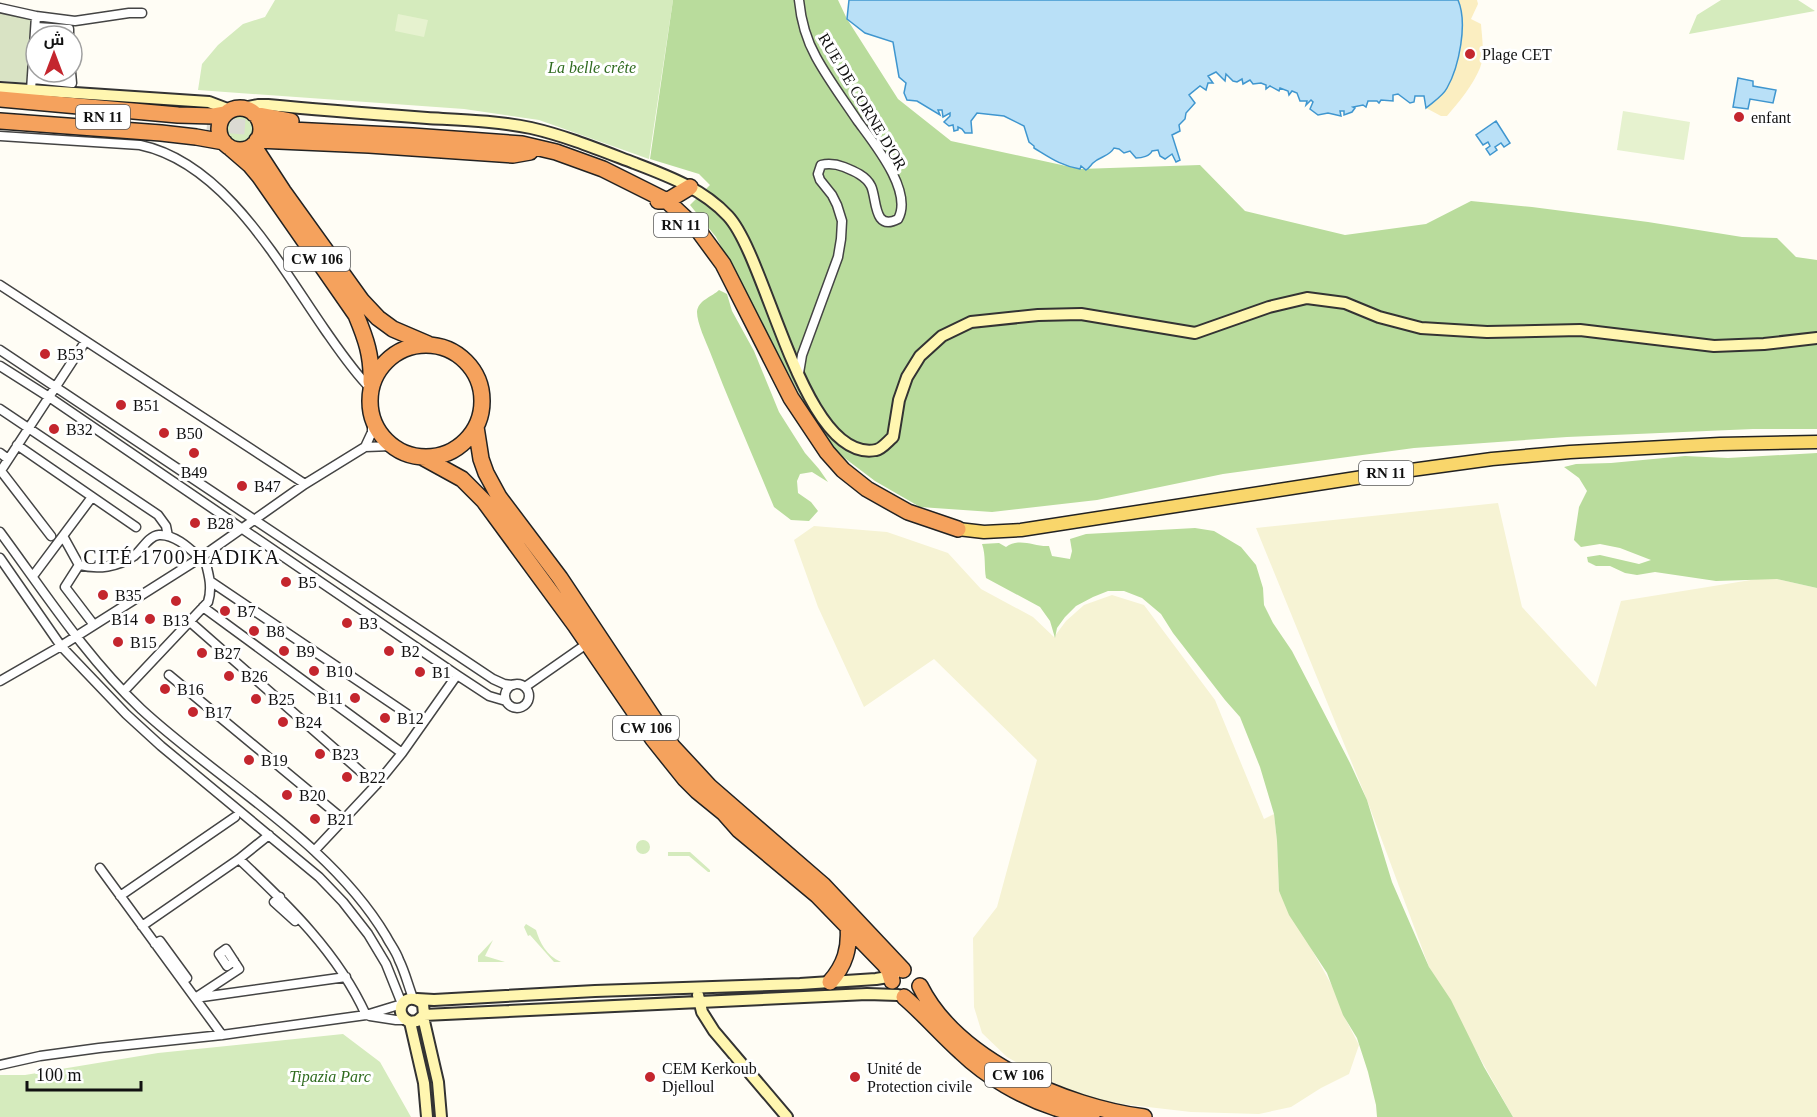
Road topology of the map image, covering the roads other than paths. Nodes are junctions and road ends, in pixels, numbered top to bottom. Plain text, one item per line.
1 (799, 0) edge
2 (0, 8) edge
3 (142, 14) dead end
4 (36, 16) junction
5 (36, 24) edge
6 (52, 84) edge
7 (32, 85) junction
8 (0, 88) edge
9 (0, 99) edge
10 (0, 108) edge
11 (238, 111) junction
12 (0, 115) edge
13 (0, 121) edge
14 (0, 136) edge
15 (267, 138) junction
16 (226, 144) junction
17 (533, 150) junction
18 (273, 177) junction
19 (692, 188) junction
20 (638, 194) junction
21 (667, 201) junction
22 (692, 225) junction
23 (0, 285) edge
24 (1817, 338) edge
25 (85, 342) junction
26 (807, 342) junction
27 (431, 345) junction
28 (787, 346) junction
29 (0, 350) edge
30 (0, 366) edge
31 (800, 376) junction
32 (56, 386) junction
33 (371, 388) junction
34 (49, 397) junction
35 (0, 409) edge
36 (372, 420) junction
37 (29, 427) junction
38 (476, 427) junction
39 (1817, 442) edge
40 (17, 445) junction
41 (392, 446) junction
42 (365, 447) junction
43 (0, 453) edge
44 (422, 457) junction
45 (8, 459) junction
46 (0, 471) edge
47 (305, 484) junction
48 (92, 497) junction
49 (254, 520) junction
50 (136, 527) dead end
51 (240, 529) junction
52 (958, 529) junction
53 (0, 532) edge
54 (51, 536) dead end
55 (63, 536) junction
56 (168, 536) junction
57 (202, 557) junction
58 (0, 558) edge
59 (79, 566) junction
60 (33, 576) junction
61 (210, 581) junction
62 (203, 608) junction
63 (189, 621) junction
64 (93, 625) junction
65 (75, 637) junction
66 (588, 643) junction
67 (61, 646) junction
68 (169, 675) dead end
69 (457, 675) junction
70 (0, 681) edge
71 (513, 685) junction
72 (525, 687) junction
73 (124, 691) junction
74 (506, 701) junction
75 (422, 724) junction
76 (402, 753) junction
77 (376, 785) junction
78 (235, 817) dead end
79 (344, 820) junction
80 (269, 835) junction
81 (315, 850) junction
82 (239, 859) junction
83 (100, 868) dead end
84 (120, 896) junction
85 (142, 926) junction
86 (848, 926) junction
87 (234, 961) dead end
88 (346, 978) junction
89 (830, 982) junction
90 (897, 982) junction
91 (920, 986) junction
92 (698, 987) junction
93 (195, 998) junction
94 (415, 998) junction
95 (699, 1001) junction
96 (402, 1004) junction
97 (366, 1015) junction
98 (423, 1016) junction
99 (408, 1021) junction
100 (222, 1035) junction
101 (0, 1065) edge
102 (427, 1117) edge
103 (441, 1117) edge
104 (787, 1117) edge
105 (1092, 1117) edge
106 (1144, 1117) edge

1 - 26 street, RUE DE CORNE D'OR
2 - 4 street
3 - 4 street
4 - 5 street
6 - 7 street
7 - 8 street
7 - 11 street
9 - 11 highway
10 - 12 highway, RN 11
11 - 15 highway
11 - 16 highway
11 - 17 highway
11 - 19 street
13 - 16 highway
14 - 33 street
15 - 16 highway
15 - 17 highway, RN 11
15 - 18 highway, CW 106
15 - 18 highway
16 - 33 highway, CW 106
17 - 20 highway, RN 11
17 - 21 highway, RN 11
18 - 27 highway, CW 106
19 - 21 highway
19 - 22 highway
19 - 28 street
20 - 21 highway
20 - 52 highway, RN 11
21 - 22 highway, RN 11
22 - 52 highway, RN 11
23 - 25 street
24 - 31 street
25 - 32 street
25 - 47 street
26 - 28 street
26 - 31 street
27 - 33 highway
27 - 38 highway
28 - 31 street
29 - 32 street
30 - 34 street
32 - 34 street
32 - 49 street
33 - 36 highway
34 - 37 street
34 - 51 street
35 - 37 street
36 - 41 highway
36 - 42 street
37 - 40 street
37 - 56 street
38 - 44 highway
38 - 90 highway, CW 106
39 - 52 main road, RN 11
40 - 45 street
40 - 48 street
41 - 42 street
41 - 44 highway
42 - 47 street
43 - 45 street
44 - 66 highway, CW 106
45 - 46 street
46 - 54 street
47 - 49 street
48 - 50 street
48 - 55 street
49 - 51 street
49 - 71 street
51 - 57 street
51 - 69 street
53 - 60 street
55 - 59 street
55 - 60 street
56 - 57 street
56 - 59 street
57 - 61 street
57 - 64 street
58 - 67 street
59 - 64 street
60 - 65 street
61 - 62 street
61 - 75 street
62 - 63 street
62 - 76 street
63 - 73 street
63 - 77 street
64 - 65 street
65 - 67 street
65 - 73 street
66 - 72 street
66 - 86 highway, CW 106
67 - 70 street
67 - 80 street
68 - 79 street
69 - 74 street
69 - 75 street
71 - 72 street
71 - 74 street
72 - 74 street
73 - 81 street
75 - 76 street
76 - 77 street
77 - 79 street
78 - 84 street
79 - 81 street
80 - 82 street
80 - 96 street
81 - 94 street
82 - 85 street
82 - 88 street
83 - 84 street
84 - 85 street
85 - 93 street
86 - 89 highway
86 - 90 highway, CW 106
87 - 93 street
88 - 93 street
88 - 97 street
89 - 90 street
89 - 92 street
90 - 91 highway
90 - 91 highway
90 - 95 street
90 - 105 highway, CW 106
91 - 106 highway, CW 106
92 - 94 street
92 - 95 street
93 - 100 street
94 - 96 street
94 - 98 street
95 - 98 street
95 - 104 street
96 - 97 street
96 - 99 street
97 - 99 street
97 - 100 street
98 - 99 street
98 - 103 street
99 - 102 street
100 - 101 street

